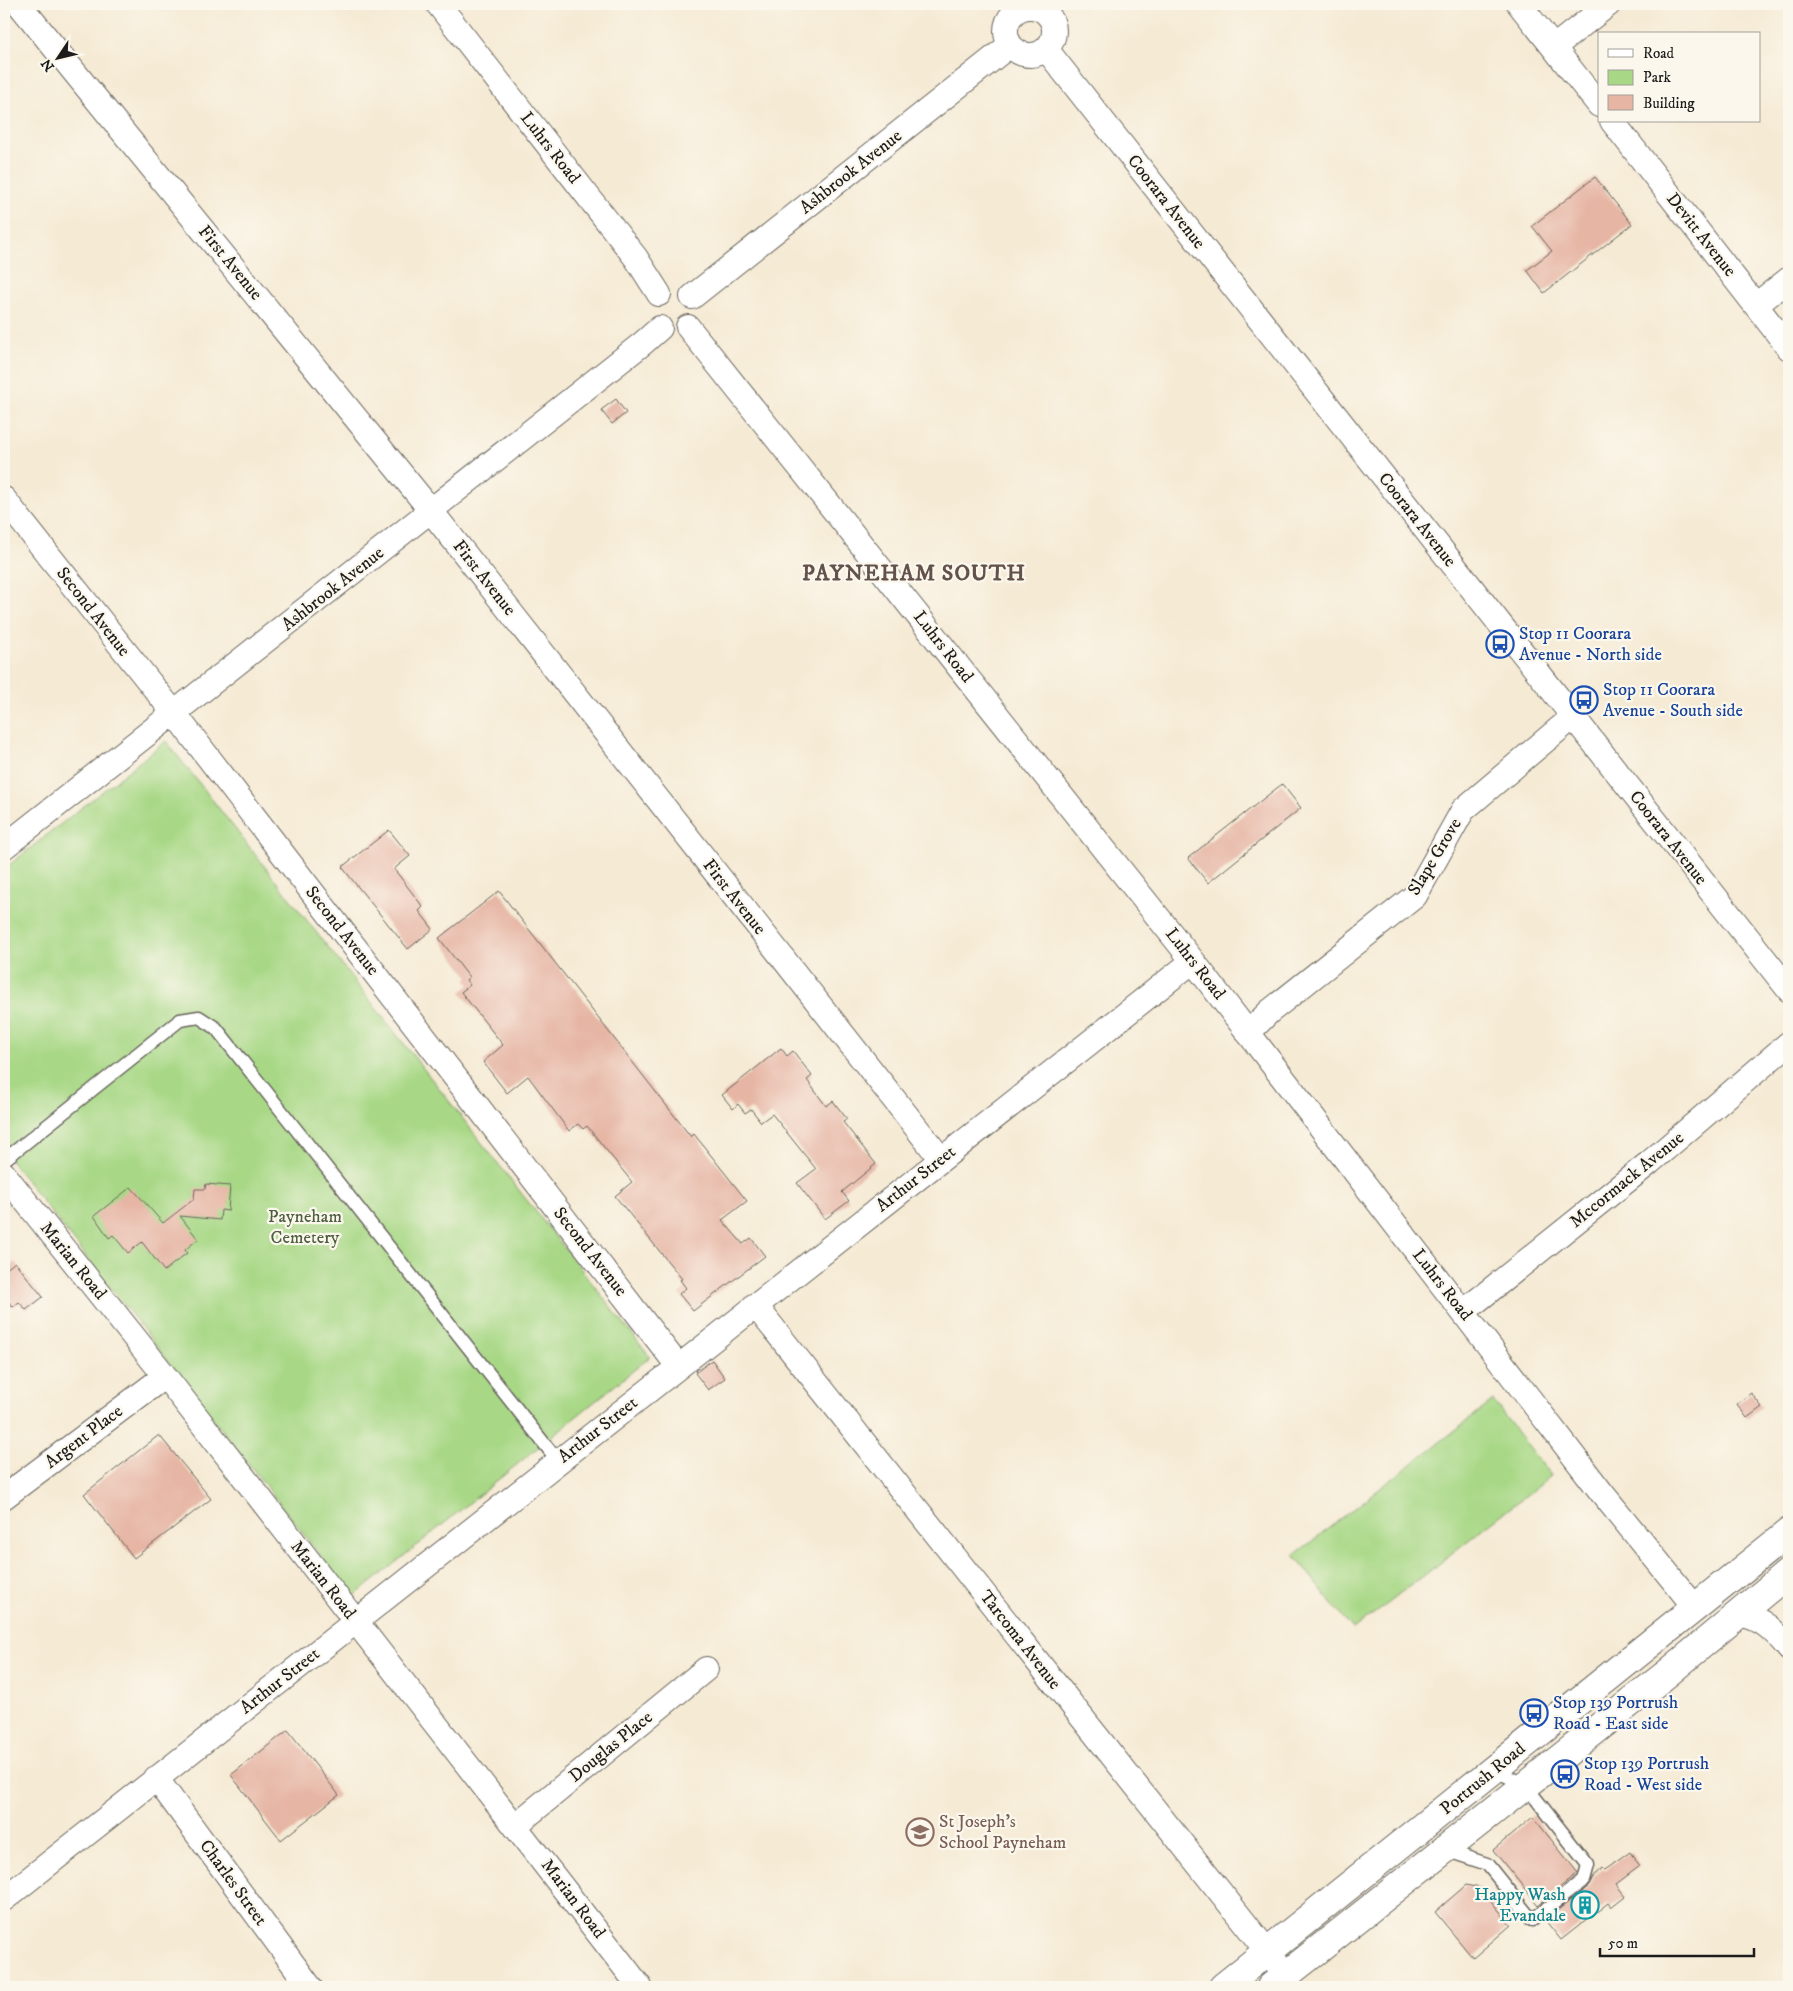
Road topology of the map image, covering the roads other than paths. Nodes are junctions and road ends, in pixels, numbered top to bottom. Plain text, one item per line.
1 (19, 4) edge
2 (438, 4) edge
3 (1519, 4) edge
4 (1609, 4) edge
5 (1014, 7) edge
6 (1054, 9) edge
7 (1010, 45) junction
8 (1554, 47) junction
9 (1046, 49) junction
10 (1598, 104) edge
11 (1613, 122) edge
12 (1789, 279) edge
13 (658, 294) junction
14 (692, 298) junction
15 (1756, 306) junction
16 (688, 327) junction
17 (660, 328) junction
18 (1789, 348) edge
19 (4, 499) edge
20 (432, 512) junction
21 (174, 713) junction
22 (1573, 717) junction
23 (4, 847) edge
24 (1193, 961) junction
25 (1789, 990) edge
26 (1248, 1032) junction
27 (1789, 1043) edge
28 (941, 1159) junction
29 (4, 1160) edge
30 (4, 1174) edge
31 (755, 1305) junction
32 (1463, 1312) junction
33 (678, 1366) junction
34 (165, 1376) junction
35 (558, 1461) junction
36 (4, 1497) edge
37 (1789, 1532) edge
38 (1789, 1572) edge
39 (1756, 1601) junction
40 (1694, 1606) junction
41 (356, 1621) junction
42 (1789, 1649) edge
43 (706, 1669) dead end
44 (1669, 1672) junction
45 (1494, 1770) junction
46 (156, 1778) junction
47 (1525, 1785) junction
48 (516, 1825) junction
49 (1443, 1850) junction
50 (4, 1899) edge
51 (1268, 1952) junction
52 (1279, 1981) edge
53 (310, 1987) edge
54 (640, 1987) edge
55 (1223, 1987) edge

1 - 20 street, First Avenue
2 - 13 street, Luhrs Road
3 - 8 street
4 - 8 street
5 - 6 street
5 - 7 street
6 - 9 street
7 - 9 street
7 - 14 street, Ashbrook Avenue
8 - 10 street
9 - 22 street, Coorara Avenue
11 - 15 street, Devitt Avenue
12 - 15 street
13 - 14 street
13 - 17 street
14 - 16 street
15 - 18 street, Devitt Avenue
16 - 17 street
16 - 24 street, Luhrs Road
17 - 20 street, Ashbrook Avenue
19 - 21 street, Second Avenue
20 - 21 street, Ashbrook Avenue
20 - 28 street, First Avenue
21 - 23 street, Ashbrook Avenue
21 - 33 street, Second Avenue
22 - 25 street, Coorara Avenue
22 - 26 street, Slape Grove
24 - 26 street, Luhrs Road
24 - 28 street, Arthur Street
26 - 32 street, Luhrs Road
27 - 32 street, Mccormack Avenue
28 - 31 street, Arthur Street
29 - 35 lane
30 - 34 street, Marian Road
31 - 33 street, Arthur Street
31 - 51 street, Tarcoma Avenue
32 - 40 street, Luhrs Road
33 - 35 street, Arthur Street
34 - 36 street, Argent Place
34 - 41 street, Marian Road
35 - 41 street, Arthur Street
37 - 40 highway, Portrush Road
38 - 39 highway, Portrush Road
39 - 40 highway
39 - 42 street
39 - 44 highway, Portrush Road
40 - 44 highway
40 - 45 highway, Portrush Road
41 - 46 street, Arthur Street
41 - 48 street, Marian Road
43 - 48 street, Douglas Place
44 - 47 highway, Portrush Road
45 - 47 lane
45 - 51 highway, Portrush Road
46 - 50 street, Arthur Street
46 - 53 street, Charles Street
47 - 49 highway, Portrush Road
47 - 49 lane
48 - 54 street, Marian Road
49 - 52 highway, Portrush Road
51 - 52 street, Tarcoma Avenue
51 - 55 highway, Portrush Road

